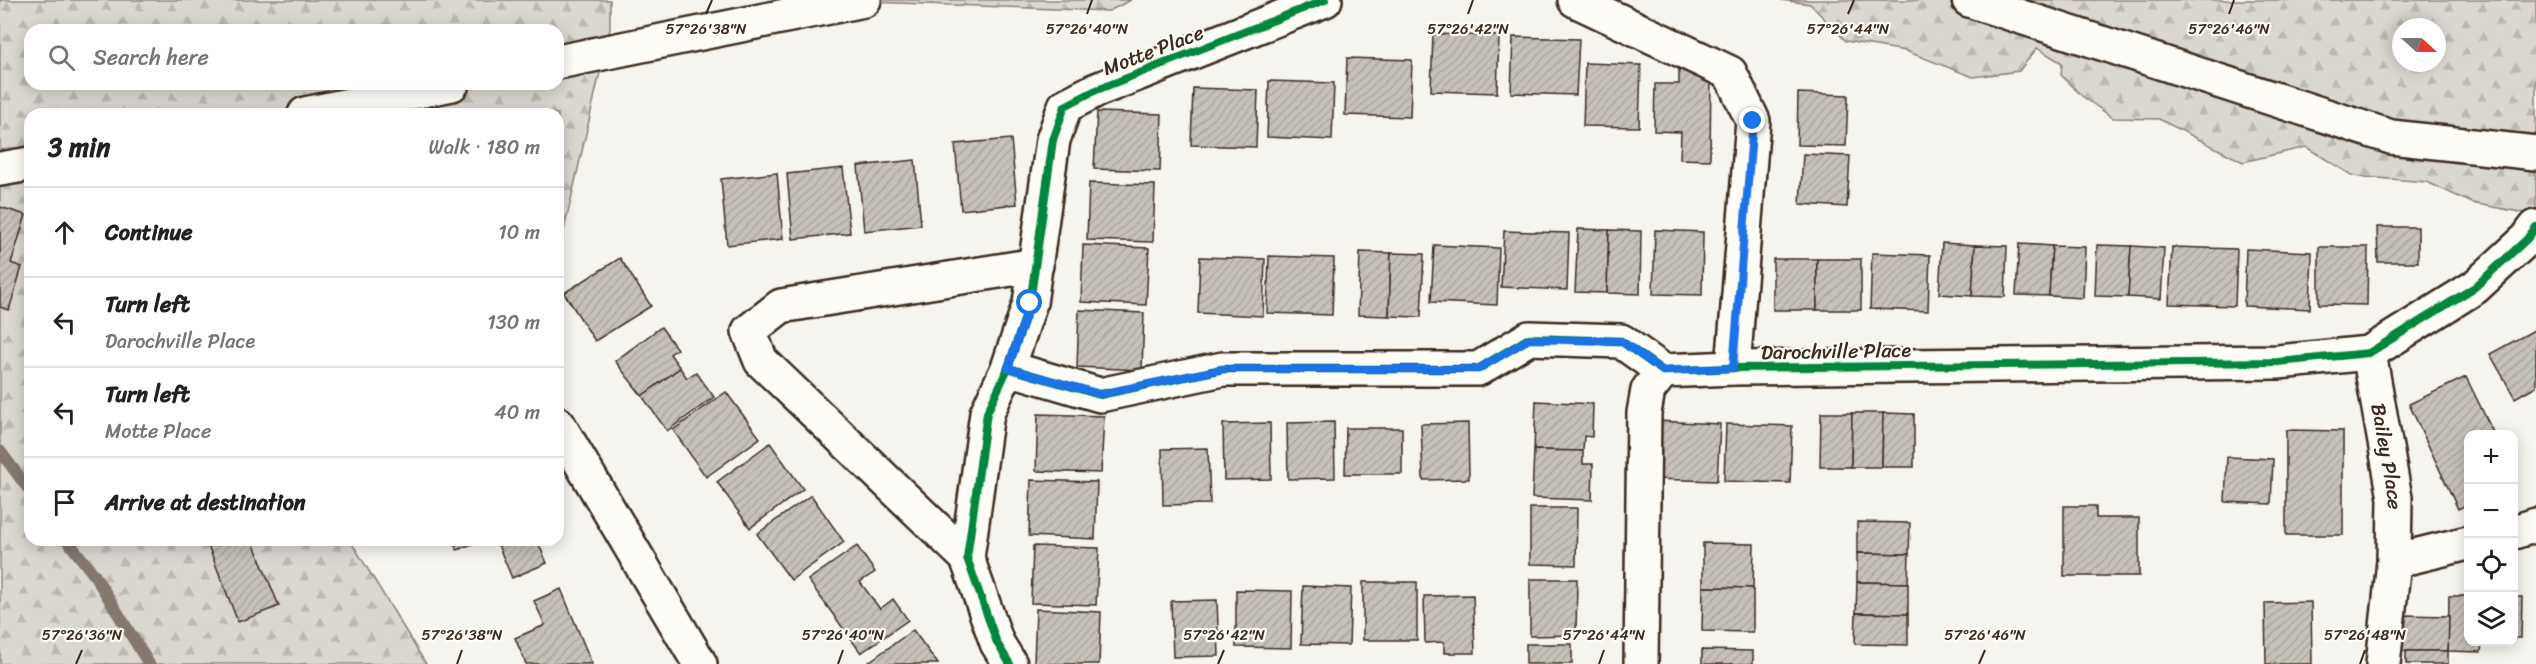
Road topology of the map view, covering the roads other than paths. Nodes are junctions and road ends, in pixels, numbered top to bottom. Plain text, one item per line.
1 (864, 0) edge
2 (1325, 0) edge
3 (1575, 0) edge
4 (1969, 0) edge
5 (564, 61) edge
6 (430, 90) edge
7 (364, 108) edge
8 (2536, 153) edge
9 (24, 165) edge
10 (0, 169) edge
11 (2536, 226) edge
12 (1036, 265) junction
13 (2369, 352) junction
14 (1008, 368) junction
15 (1733, 368) junction
16 (1663, 371) junction
17 (564, 434) edge
18 (2536, 525) edge
19 (2518, 531) edge
20 (2464, 544) edge
21 (967, 558) junction
22 (2394, 561) junction
23 (700, 664) edge
24 (1010, 664) edge
25 (1641, 664) edge
26 (2384, 664) edge

1 - 5 street
2 - 12 street, Motte Place
3 - 15 street
4 - 8 street
6 - 7 street
9 - 10 street
11 - 13 street, Darochville Place
12 - 14 street, Motte Place
12 - 21 street
13 - 15 street, Darochville Place
13 - 22 street, Bailey Place
14 - 16 street
14 - 21 street, Motte Place
15 - 16 street, Darochville Place
16 - 25 street
17 - 23 street
18 - 19 street
20 - 22 street
21 - 24 street
22 - 26 street, Bailey Place

